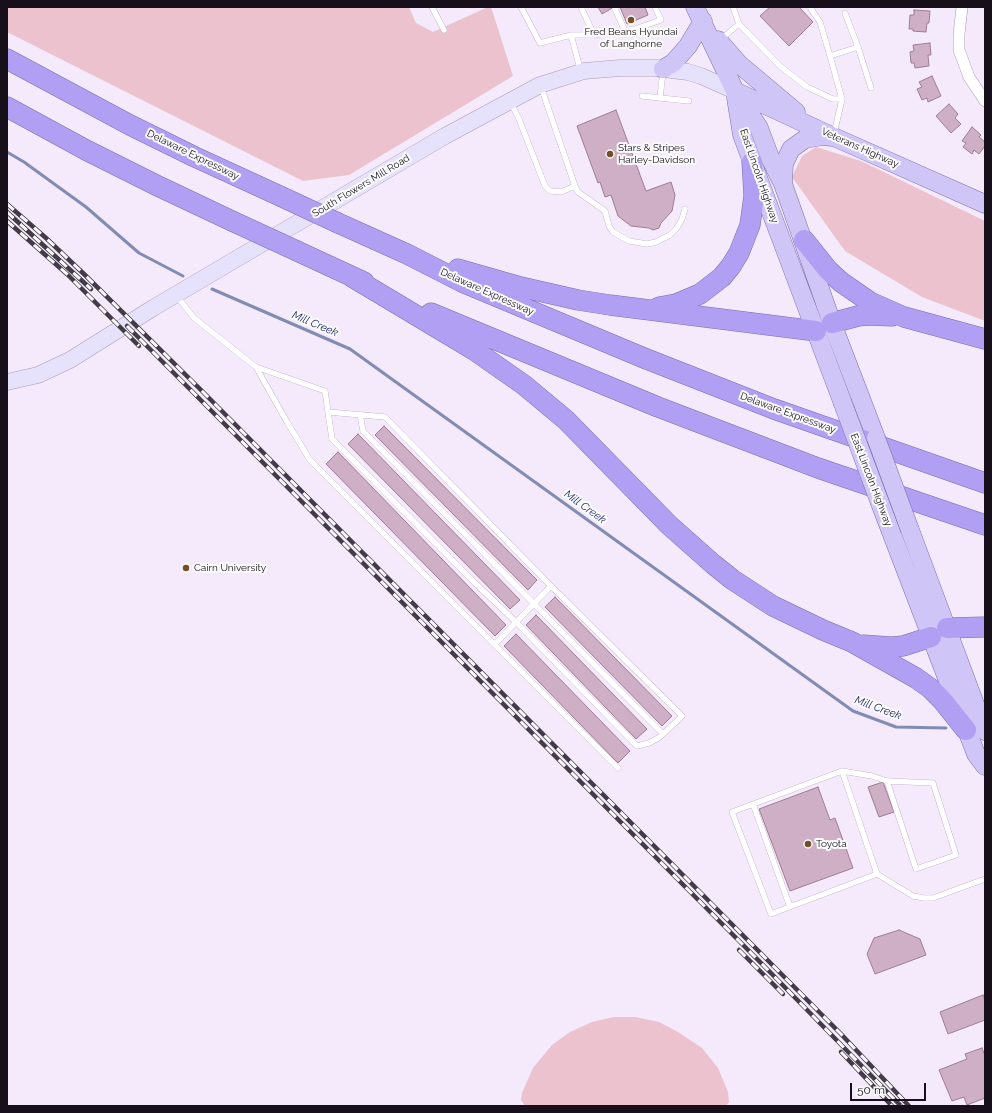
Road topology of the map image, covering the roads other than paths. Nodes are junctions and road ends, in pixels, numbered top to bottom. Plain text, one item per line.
1 (432, 7) edge
2 (522, 7) edge
3 (581, 7) edge
4 (656, 7) edge
5 (733, 7) edge
6 (962, 7) edge
7 (615, 9) dead end
8 (811, 9) dead end
9 (697, 11) edge
10 (845, 13) dead end
11 (740, 24) junction
12 (444, 30) dead end
13 (625, 31) junction
14 (571, 35) junction
15 (594, 35) junction
16 (719, 41) junction
17 (858, 47) junction
18 (830, 56) junction
19 (7, 59) edge
20 (663, 69) junction
21 (581, 72) junction
22 (540, 85) junction
23 (871, 88) dead end
24 (735, 91) junction
25 (642, 96) dead end
26 (660, 98) junction
27 (842, 99) junction
28 (510, 101) junction
29 (689, 101) dead end
30 (985, 101) edge
31 (7, 107) edge
32 (816, 129) junction
33 (834, 137) junction
34 (752, 162) junction
35 (782, 184) junction
36 (575, 186) junction
37 (985, 204) edge
38 (685, 209) dead end
39 (804, 240) junction
40 (407, 254) junction
41 (352, 277) junction
42 (176, 295) junction
43 (644, 309) junction
44 (904, 317) junction
45 (824, 327) junction
46 (985, 339) edge
47 (256, 367) junction
48 (7, 382) edge
49 (328, 412) junction
50 (360, 414) junction
51 (985, 483) edge
52 (985, 525) edge
53 (551, 586) junction
54 (534, 604) junction
55 (517, 623) junction
56 (985, 627) edge
57 (939, 633) junction
58 (852, 642) junction
59 (495, 644) junction
60 (976, 731) edge
61 (664, 734) junction
62 (985, 766) edge
63 (618, 768) dead end
64 (842, 771) junction
65 (887, 781) junction
66 (752, 804) junction
67 (877, 874) junction
68 (985, 880) edge
69 (790, 907) junction

1 - 12 lane
2 - 14 lane
3 - 15 lane
4 - 13 lane
5 - 11 lane
6 - 30 street
7 - 13 lane
8 - 18 lane
9 - 16 main road
9 - 20 main road
9 - 24 main road
10 - 17 lane
11 - 16 lane
11 - 27 lane
13 - 15 lane
14 - 15 lane
14 - 21 lane
16 - 32 main road
17 - 18 lane
17 - 23 lane
18 - 27 lane
19 - 40 highway, Delaware Expressway, bridge
20 - 21 main road, South Flowers Mill Road
20 - 24 main road, South Flowers Mill Road
20 - 26 lane
21 - 22 main road, South Flowers Mill Road
22 - 28 main road, South Flowers Mill Road
22 - 36 lane
24 - 32 main road, Veterans Highway
24 - 34 main road, East Lincoln Highway
24 - 35 main road, East Lincoln Highway
25 - 26 lane
26 - 29 lane
27 - 33 lane
28 - 36 lane
28 - 42 main road, South Flowers Mill Road
31 - 41 highway, bridge
32 - 33 main road, Veterans Highway
33 - 35 main road
33 - 37 main road, Veterans Highway
34 - 43 highway
34 - 45 main road, East Lincoln Highway
35 - 39 main road, East Lincoln Highway
36 - 38 lane
39 - 44 highway
39 - 45 main road, East Lincoln Highway
40 - 43 highway
40 - 51 highway, Delaware Expressway
41 - 52 highway
41 - 58 highway
42 - 47 lane
42 - 48 main road, South Flowers Mill Road
43 - 45 highway
44 - 45 highway
44 - 46 highway
45 - 57 main road, East Lincoln Highway, bridge
45 - 57 main road, East Lincoln Highway, bridge
47 - 49 lane
47 - 59 lane
49 - 50 lane
49 - 55 lane
50 - 53 lane
50 - 54 lane
53 - 54 lane
53 - 61 lane
54 - 55 lane
54 - 61 lane
55 - 59 lane
55 - 61 lane
56 - 57 highway
57 - 58 highway
57 - 60 main road, East Lincoln Highway
58 - 60 highway
59 - 63 lane
60 - 62 main road, East Lincoln Highway
64 - 65 lane
64 - 66 lane
64 - 67 lane
65 - 65 lane
66 - 69 lane
66 - 69 lane
67 - 68 lane
67 - 69 lane

